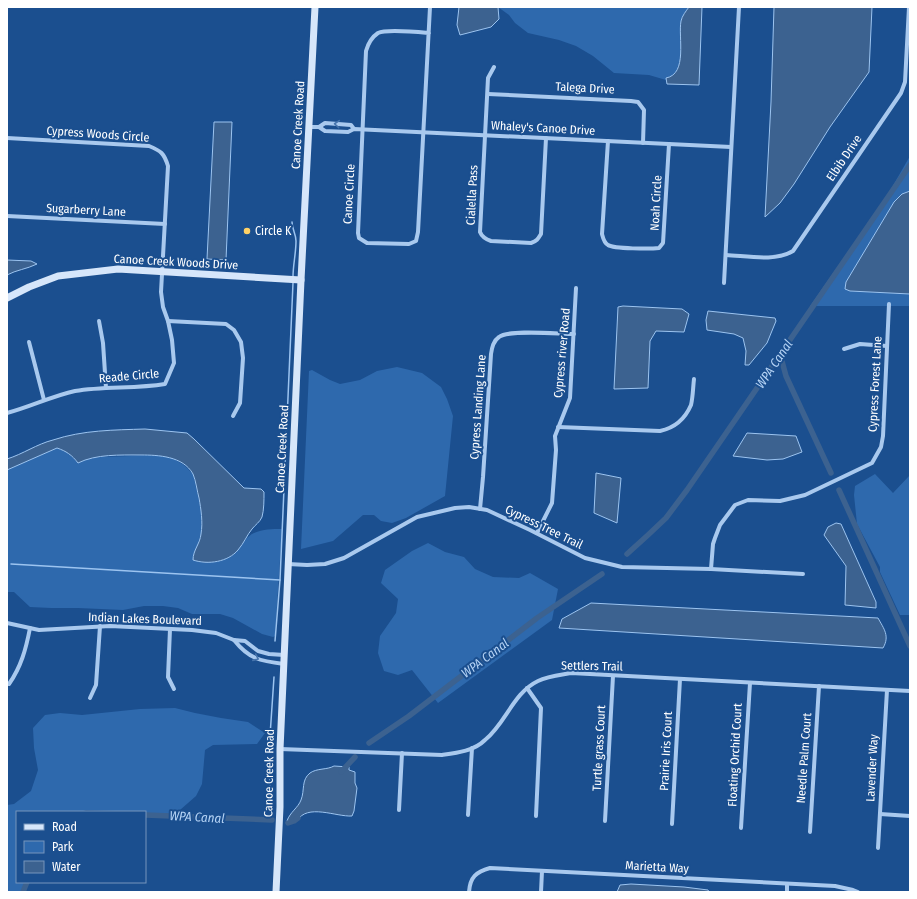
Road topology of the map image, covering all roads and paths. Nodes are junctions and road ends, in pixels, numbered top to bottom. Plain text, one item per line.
1 (315, 7) edge
2 (430, 7) edge
3 (739, 7) edge
4 (909, 7) edge
5 (429, 33) junction
6 (494, 67) dead end
7 (488, 94) junction
8 (310, 126) junction
9 (319, 127) junction
10 (354, 129) junction
11 (362, 129) junction
12 (424, 132) junction
13 (486, 135) junction
14 (7, 138) edge
15 (546, 138) junction
16 (608, 141) junction
17 (643, 143) junction
18 (669, 144) junction
19 (731, 147) junction
20 (7, 216) edge
21 (165, 224) junction
22 (726, 255) junction
23 (161, 271) junction
24 (301, 280) junction
25 (724, 284) dead end
26 (576, 288) dead end
27 (7, 298) edge
28 (889, 304) dead end
29 (168, 320) junction
30 (100, 321) dead end
31 (574, 334) junction
32 (29, 342) dead end
33 (887, 346) junction
34 (844, 349) dead end
35 (694, 379) dead end
36 (106, 388) junction
37 (44, 400) junction
38 (7, 412) edge
39 (233, 416) dead end
40 (558, 427) junction
41 (480, 509) junction
42 (537, 533) junction
43 (288, 564) junction
44 (712, 569) junction
45 (803, 574) dead end
46 (7, 623) edge
47 (100, 626) junction
48 (30, 628) junction
49 (170, 628) junction
50 (234, 640) junction
51 (284, 655) junction
52 (284, 664) junction
53 (613, 676) junction
54 (680, 679) junction
55 (750, 683) junction
56 (9, 684) dead end
57 (819, 686) junction
58 (527, 688) junction
59 (174, 689) dead end
60 (887, 690) junction
61 (910, 691) edge
62 (90, 698) dead end
63 (472, 748) junction
64 (280, 749) junction
65 (402, 753) junction
66 (399, 810) dead end
67 (880, 814) junction
68 (468, 815) dead end
69 (536, 816) dead end
70 (910, 816) edge
71 (604, 821) dead end
72 (672, 824) dead end
73 (741, 828) dead end
74 (810, 832) dead end
75 (878, 848) dead end
76 (542, 871) junction
77 (787, 884) junction
78 (276, 892) edge
79 (468, 892) edge
80 (541, 892) edge
81 (787, 892) edge
82 (858, 892) edge

1 - 8 main road, Canoe Creek Road
2 - 5 street, Canoe Circle
3 - 19 street
4 - 22 street, Elbib Drive
5 - 11 street, Canoe Circle
5 - 12 street, Canoe Circle
6 - 7 street, Cialella Pass
7 - 13 street, Cialella Pass
7 - 17 street, Talega Drive
8 - 9 street, Whaley's Canoe Drive
8 - 24 main road, Canoe Creek Road
9 - 10 street, Whaley's Canoe Drive
10 -> 9 street, Whaley's Canoe Drive
10 - 11 street, Whaley's Canoe Drive
11 - 12 street, Whaley's Canoe Drive
11 - 12 street, Canoe Circle
12 - 13 street, Whaley's Canoe Drive
13 - 15 street, Whaley's Canoe Drive
13 - 15 street, Cialella Pass
14 - 21 street, Cypress Woods Circle
15 - 16 street, Whaley's Canoe Drive
16 - 17 street, Whaley's Canoe Drive
16 - 18 street, Noah Circle
17 - 18 street, Whaley's Canoe Drive
18 - 19 street, Whaley's Canoe Drive
19 - 22 street
20 - 21 street, Sugarberry Lane
21 - 23 street, Cypress Woods Circle
22 - 25 street
23 - 24 main road, Canoe Creek Woods Drive
23 - 27 main road, Canoe Creek Woods Drive
23 - 29 street, Reade Circle
24 - 43 main road, Canoe Creek Road
26 - 31 street, Cypress river Road
28 - 33 street, Cypress Forest Lane
29 - 36 street, Reade Circle
29 - 39 street
30 - 36 street
31 - 40 street, Cypress river Road
31 - 41 street, Cypress Landing Lane
32 - 37 street
33 - 34 street
33 - 44 street, Cypress Forest Lane
35 - 40 street
36 - 37 street, Reade Circle
37 - 38 street, Reade Circle
40 - 42 street, Cypress river Road
41 - 42 street, Cypress Tree Trail
41 - 43 street, Cypress Tree Trail
42 - 44 street, Cypress Tree Trail
43 - 51 main road, Canoe Creek Road
44 - 45 street, Cypress Tree Trail
46 - 48 street, Indian Lakes Boulevard
47 - 48 street, Indian Lakes Boulevard
47 - 49 street, Indian Lakes Boulevard
47 - 62 street
48 - 56 street
49 - 50 street, Indian Lakes Boulevard
49 - 59 street
50 - 51 street, Indian Lakes Boulevard
50 -> 52 street, Indian Lakes Boulevard
51 - 52 main road, Canoe Creek Road
52 - 64 main road, Canoe Creek Road
53 - 54 street, Settlers Trail
53 - 58 street, Settlers Trail
53 - 71 street, Turtle grass Court
54 - 55 street, Settlers Trail
54 - 72 street, Prairie Iris Court
55 - 57 street, Settlers Trail
55 - 73 street, Floating Orchid Court
57 - 60 street, Settlers Trail
57 - 74 street, Needle Palm Court
58 - 63 street, Settlers Trail
58 - 69 street
60 - 61 street, Settlers Trail
60 - 67 street, Lavender Way
63 - 65 street, Settlers Trail
63 - 68 street
64 - 65 street, Settlers Trail
64 - 78 main road, Canoe Creek Road
65 - 66 street
67 - 70 street
67 - 75 street, Lavender Way
76 - 77 street, Marietta Way
76 - 79 street, Marietta Way
76 - 80 street
77 - 81 street
77 - 82 street, Marietta Way

